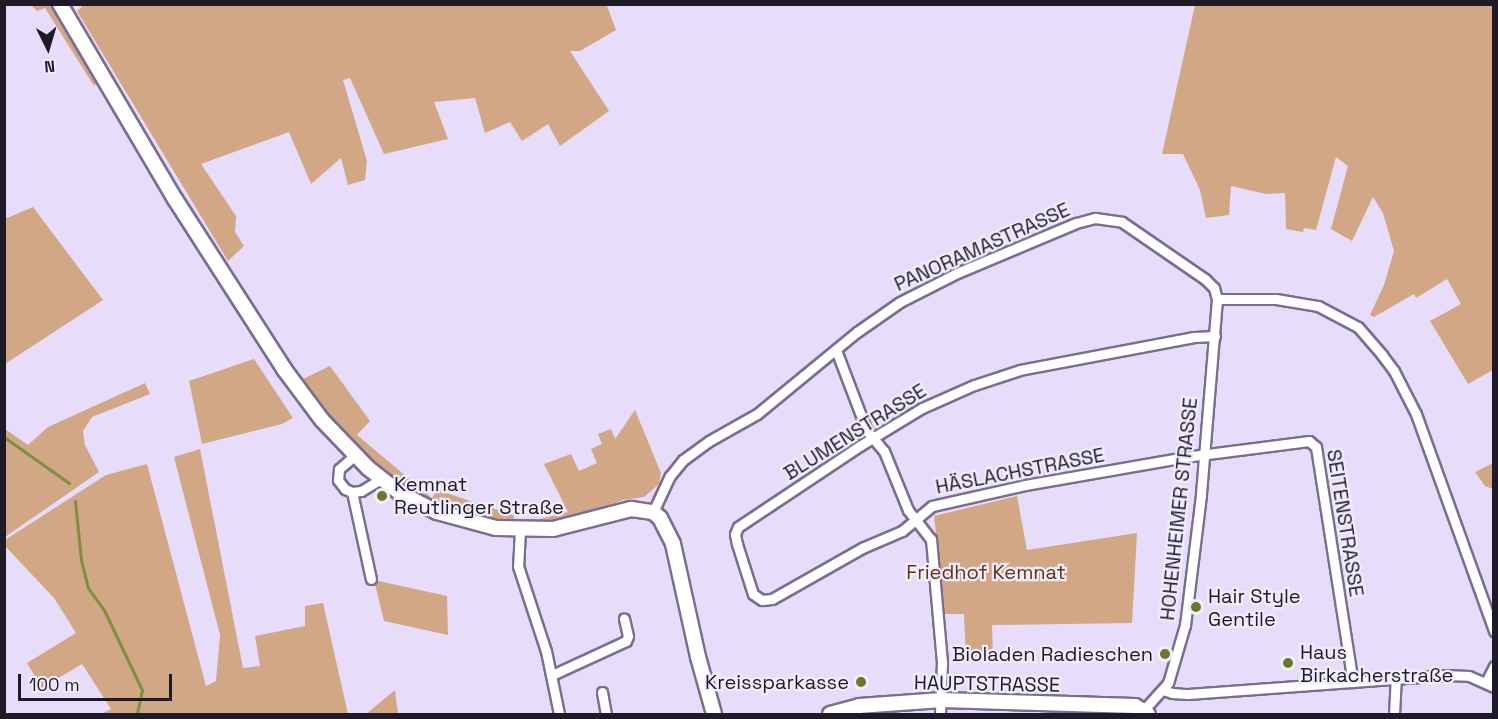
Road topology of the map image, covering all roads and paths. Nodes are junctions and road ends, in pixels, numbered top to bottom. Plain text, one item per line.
1 (60, 4) edge
2 (1217, 299) junction
3 (1215, 336) junction
4 (836, 350) junction
5 (872, 437) junction
6 (1204, 454) junction
7 (354, 456) junction
8 (381, 479) junction
9 (352, 492) junction
10 (653, 512) junction
11 (915, 519) junction
12 (520, 530) junction
13 (371, 579) dead end
14 (760, 600) joint
15 (624, 618) dead end
16 (1494, 631) edge
17 (1494, 666) edge
18 (552, 675) junction
19 (1395, 678) junction
20 (1353, 682) junction
21 (1490, 685) edge
22 (1163, 690) junction
23 (602, 692) dead end
24 (941, 707) edge
25 (1146, 712) edge
26 (559, 714) edge
27 (606, 714) edge
28 (714, 714) edge
29 (830, 714) edge
30 (1394, 714) edge

1 - 7 main road
2 - 3 street, HOHENHEIMER STRASSE
2 - 4 street, PANORAMASTRASSE
2 - 16 street
3 - 5 street, BLUMENSTRASSE
3 - 6 street, HOHENHEIMER STRASSE
4 - 5 street
4 - 10 street, PANORAMASTRASSE
5 - 11 street
5 - 14 street, BLUMENSTRASSE
6 - 11 street, HÄSLACHSTRASSE
6 - 20 street, SEITENSTRASSE
6 - 22 street, HOHENHEIMER STRASSE
7 - 8 main road
7 - 9 street
8 - 9 street
8 - 12 main road
9 - 13 street
10 - 12 main road
10 - 28 main road
11 - 14 street, HÄSLACHSTRASSE
11 - 24 street
12 - 18 street
15 - 18 street
17 - 21 street
18 - 26 street
19 - 20 street
19 - 21 street
19 - 30 street
20 - 22 street
22 - 25 street, HOHENHEIMER STRASSE
23 - 27 street
24 - 25 main road, HAUPTSTRASSE
24 - 29 main road, HAUPTSTRASSE

